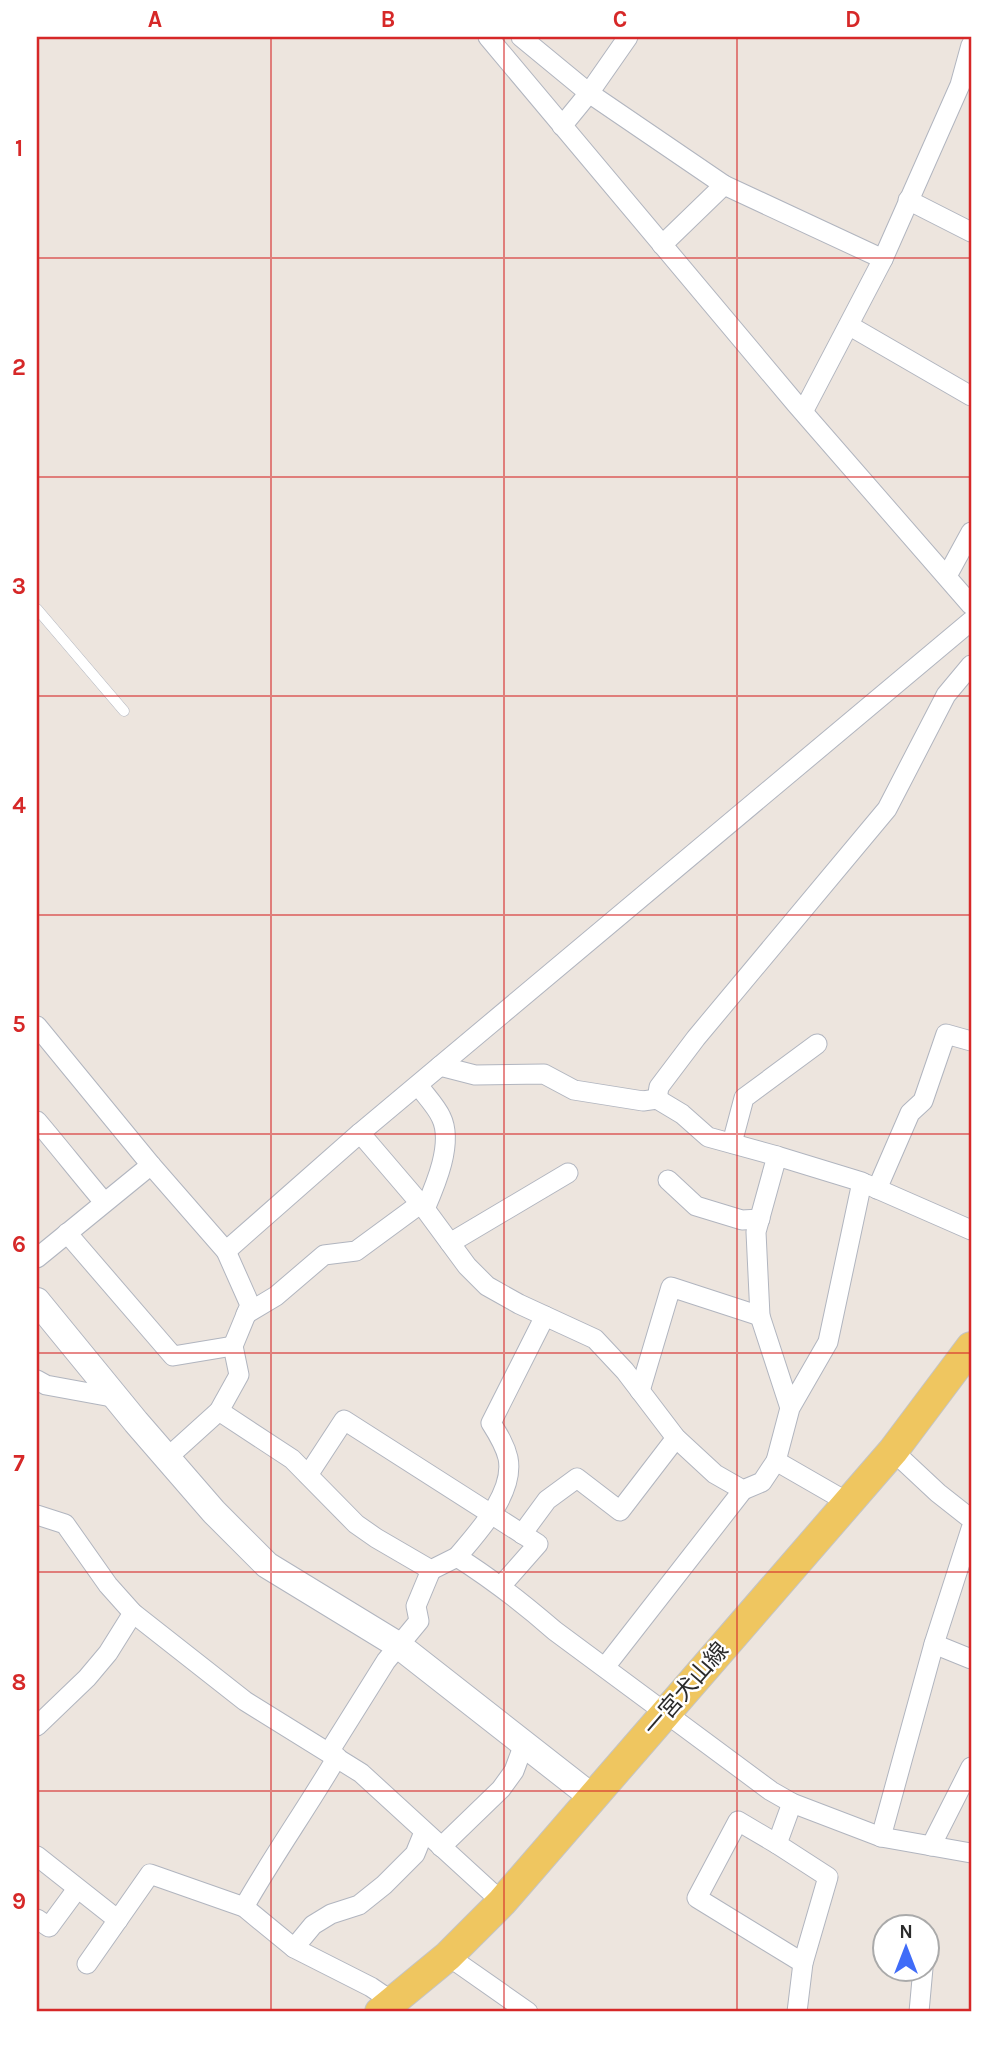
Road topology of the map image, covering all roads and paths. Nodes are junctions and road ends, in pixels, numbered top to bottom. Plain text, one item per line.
1 (488, 37) edge
2 (521, 37) edge
3 (628, 37) edge
4 (971, 45) edge
5 (968, 70) edge
6 (589, 93) junction
7 (562, 125) junction
8 (724, 186) junction
9 (908, 200) junction
10 (971, 232) edge
11 (662, 245) junction
12 (883, 259) junction
13 (849, 326) junction
14 (971, 396) edge
15 (804, 410) junction
16 (971, 532) edge
17 (947, 576) junction
18 (971, 605) edge
19 (37, 609) edge
20 (971, 621) edge
21 (971, 665) edge
22 (124, 711) dead end
23 (37, 1026) edge
24 (971, 1041) edge
25 (817, 1044) dead end
26 (440, 1066) junction
27 (418, 1085) junction
28 (657, 1100) junction
29 (37, 1121) edge
30 (360, 1133) junction
31 (732, 1143) junction
32 (777, 1156) junction
33 (151, 1166) junction
34 (568, 1173) dead end
35 (668, 1180) dead end
36 (869, 1186) junction
37 (104, 1202) junction
38 (422, 1207) junction
39 (760, 1219) junction
40 (971, 1230) edge
41 (67, 1233) junction
42 (450, 1243) junction
43 (226, 1251) junction
44 (37, 1258) edge
45 (37, 1301) edge
46 (246, 1314) junction
47 (545, 1316) junction
48 (760, 1317) junction
49 (233, 1346) junction
50 (971, 1347) edge
51 (37, 1380) edge
52 (640, 1391) junction
53 (117, 1398) junction
54 (790, 1408) junction
55 (219, 1411) junction
56 (676, 1438) junction
57 (893, 1451) junction
58 (167, 1458) junction
59 (776, 1461) junction
60 (308, 1475) junction
61 (743, 1490) junction
62 (849, 1503) junction
63 (37, 1515) edge
64 (493, 1515) junction
65 (971, 1519) edge
66 (971, 1529) edge
67 (522, 1534) junction
68 (457, 1557) junction
69 (432, 1570) junction
70 (500, 1586) junction
71 (133, 1613) junction
72 (934, 1644) junction
73 (398, 1645) junction
74 (971, 1659) edge
75 (605, 1667) junction
76 (666, 1712) junction
77 (38, 1724) edge
78 (524, 1744) junction
79 (333, 1755) junction
80 (971, 1767) edge
81 (593, 1797) junction
82 (793, 1803) junction
83 (424, 1832) junction
84 (881, 1837) junction
85 (777, 1844) junction
86 (930, 1846) junction
87 (441, 1847) junction
88 (971, 1853) edge
89 (37, 1856) edge
90 (77, 1889) junction
91 (502, 1902) junction
92 (244, 1908) junction
93 (37, 1919) edge
94 (118, 1920) junction
95 (294, 1948) junction
96 (448, 1956) junction
97 (803, 1963) junction
98 (87, 1965) dead end
99 (922, 1982) edge
100 (386, 2007) edge
101 (528, 2012) edge
102 (797, 2012) edge
103 (919, 2012) edge

1 - 7 street
2 - 6 street
3 - 6 street
4 - 5 street
5 - 9 street
6 - 7 street
6 - 8 street
7 - 11 street
8 - 11 street
8 - 12 street
9 - 10 street
9 - 12 street
11 - 15 street
12 - 13 street
13 - 14 street
13 - 15 street
15 - 17 street
16 - 17 street
17 - 18 street
19 - 22 lane
20 - 26 street
21 - 28 street
23 - 33 street
24 - 36 street
25 - 31 street
26 - 27 street
26 - 28 street
27 - 30 street
27 - 38 street
28 - 31 street
29 - 37 street
30 - 38 street
30 - 43 street
31 - 32 street
32 - 36 street
32 - 39 street
33 - 37 street
33 - 43 street
34 - 42 street
35 - 39 street
36 - 40 street
36 - 54 street
37 - 41 street
38 - 42 street
38 - 46 street
39 - 48 street
41 - 44 street
41 - 49 street
42 - 47 street
43 - 46 street
45 - 53 street
46 - 49 street
47 - 52 street
47 - 64 street
48 - 52 street
48 - 54 street
49 - 55 street
50 - 57 main road, 一宮犬山線
51 - 53 street
52 - 56 street
53 - 58 street
54 - 59 street
55 - 58 street
55 - 60 street
56 - 61 street
56 - 67 street
57 - 62 main road, 一宮犬山線
57 - 65 street
58 - 73 street
59 - 61 street
59 - 62 street
60 - 64 street
60 - 69 street
61 - 75 street
62 - 76 main road, 一宮犬山線
63 - 71 street
64 - 67 street
64 - 68 street
66 - 72 street
67 - 70 street
68 - 69 street
68 - 70 street
69 - 73 street
70 - 75 street
71 - 77 street
71 - 79 street
72 - 74 street
72 - 84 street
73 - 78 street
73 - 79 street
75 - 76 street
76 - 81 main road, 一宮犬山線
76 - 82 street
78 - 81 street
78 - 87 street
79 - 83 street
79 - 92 street
80 - 86 street
81 - 91 main road, 一宮犬山線
82 - 84 street
82 - 85 street
83 - 87 street
83 - 95 street
84 - 86 street
85 - 97 street
85 - 97 street
86 - 88 street
87 - 91 street
89 - 90 street
90 - 93 street
90 - 94 street
91 - 96 main road, 一宮犬山線
92 - 94 street
92 - 95 street
94 - 98 street
95 - 100 street
96 - 100 main road, 一宮犬山線
96 - 101 street
97 - 102 street
99 - 103 street

